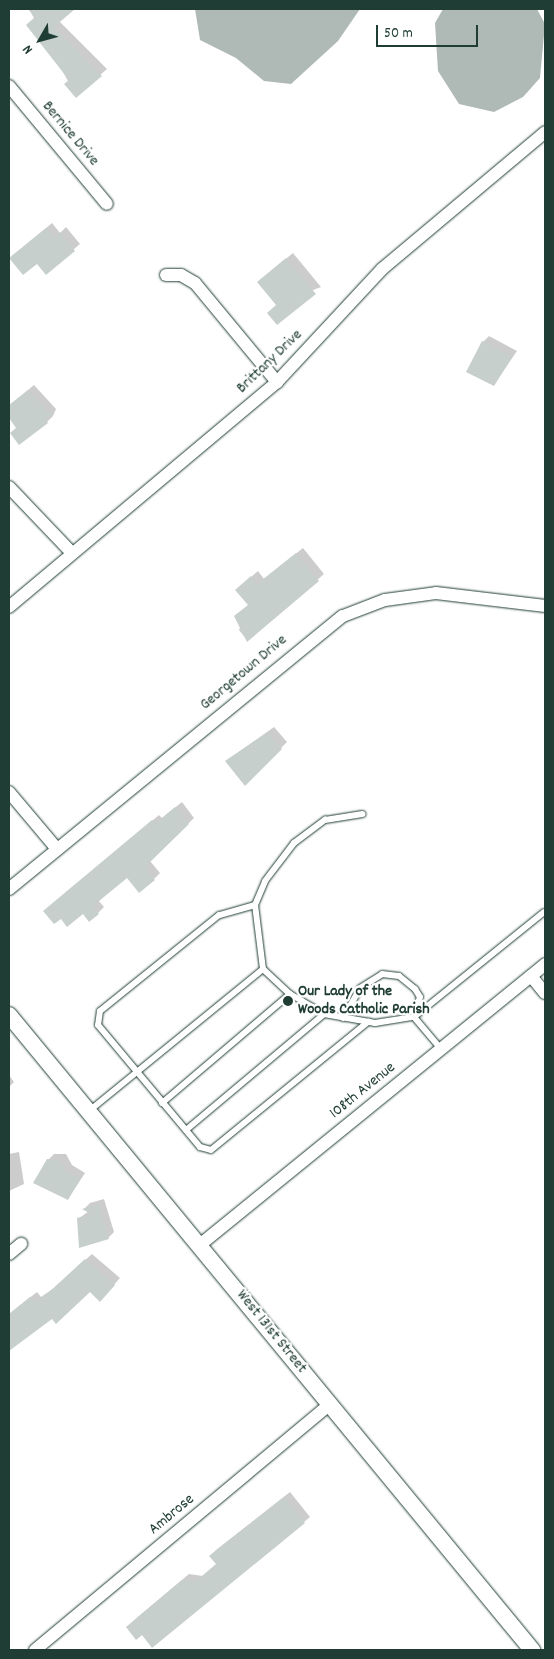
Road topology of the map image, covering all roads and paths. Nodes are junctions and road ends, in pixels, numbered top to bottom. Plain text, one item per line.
1 (9, 86) edge
2 (545, 132) edge
3 (107, 204) dead end
4 (166, 275) dead end
5 (277, 382) junction
6 (9, 487) edge
7 (72, 553) junction
8 (545, 606) edge
9 (9, 607) edge
10 (9, 792) edge
11 (363, 814) dead end
12 (57, 849) junction
13 (9, 889) edge
14 (255, 905) junction
15 (544, 912) dead end
16 (545, 964) edge
17 (263, 969) junction
18 (531, 976) junction
19 (545, 993) edge
20 (290, 994) junction
21 (324, 1014) junction
22 (9, 1015) edge
23 (414, 1017) junction
24 (343, 1018) junction
25 (368, 1022) junction
26 (440, 1049) junction
27 (136, 1074) junction
28 (162, 1103) junction
29 (89, 1111) junction
30 (186, 1130) junction
31 (21, 1244) dead end
32 (201, 1244) junction
33 (9, 1254) edge
34 (330, 1404) junction
35 (35, 1650) edge
36 (532, 1650) edge

1 - 3 street, Bernice Drive
2 - 5 street, Brittany Drive
4 - 5 street
5 - 7 street, Brittany Drive
6 - 7 street
7 - 9 street, Brittany Drive
8 - 12 street, Georgetown Drive
10 - 12 street
11 - 14 lane
12 - 13 street, Georgetown Drive
14 - 17 lane
14 - 27 lane
15 - 23 lane
16 - 18 street, 108th Avenue
17 - 20 lane
17 - 27 lane
18 - 19 street
18 - 26 street, 108th Avenue
20 - 21 lane
20 - 28 lane
21 - 24 lane
21 - 30 lane
22 - 29 street, West 131st Street
23 - 24 lane
23 - 25 lane
23 - 26 lane
24 - 25 lane
25 - 30 lane
26 - 32 street, 108th Avenue
27 - 28 lane
27 - 29 lane
28 - 30 lane
29 - 32 street, West 131st Street
31 - 33 street
32 - 34 street, West 131st Street
34 - 35 street, Ambrose
34 - 36 street, West 131st Street

